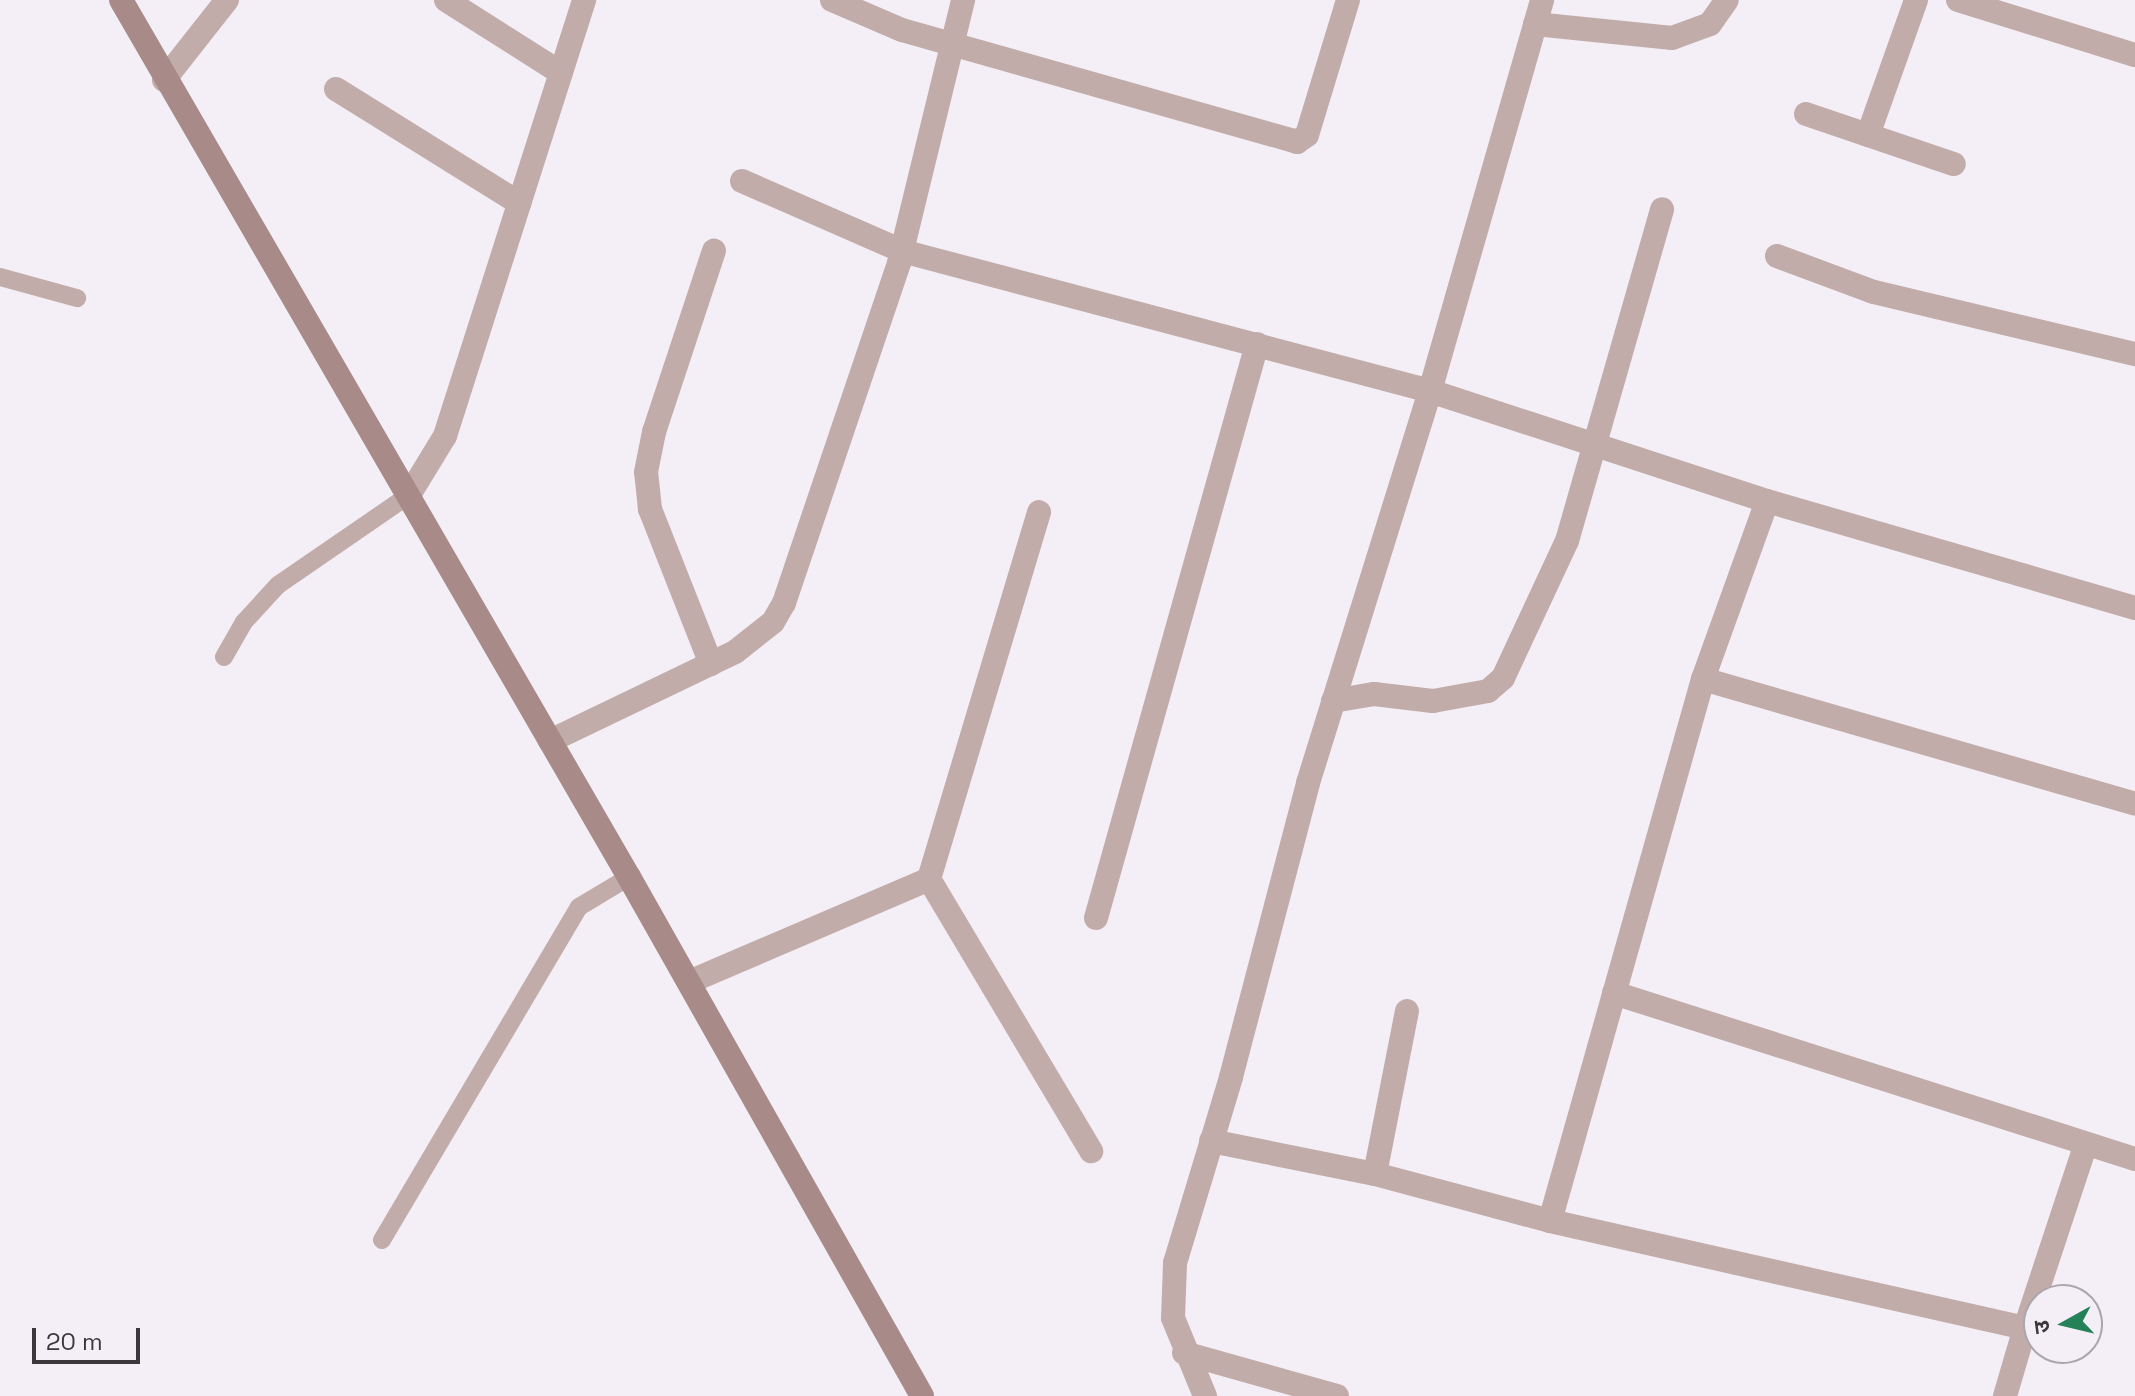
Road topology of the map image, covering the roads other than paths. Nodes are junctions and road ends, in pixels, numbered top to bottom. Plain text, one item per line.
1 (227, 0) edge
2 (446, 0) edge
3 (584, 0) edge
4 (832, 0) edge
5 (963, 0) edge
6 (1348, 0) edge
7 (1542, 0) edge
8 (1727, 0) edge
9 (1916, 0) edge
10 (1958, 0) edge
11 (122, 1) edge
12 (1535, 24) junction
13 (948, 44) junction
14 (2135, 55) edge
15 (561, 73) junction
16 (164, 80) junction
17 (336, 89) dead end
18 (1806, 114) dead end
19 (1868, 135) junction
20 (1954, 164) dead end
21 (742, 181) dead end
22 (519, 203) junction
23 (1662, 209) dead end
24 (714, 251) dead end
25 (902, 251) junction
26 (1777, 256) dead end
27 (0, 277) edge
28 (77, 298) dead end
29 (1257, 344) junction
30 (2135, 354) edge
31 (1430, 391) junction
32 (1593, 444) junction
33 (409, 495) junction
34 (1767, 501) junction
35 (1039, 512) dead end
36 (2135, 608) edge
37 (224, 657) dead end
38 (711, 664) junction
39 (1703, 679) junction
40 (1333, 701) junction
41 (550, 741) junction
42 (2135, 804) edge
43 (629, 877) junction
44 (929, 879) junction
45 (1096, 918) dead end
46 (689, 982) junction
47 (1614, 993) junction
48 (1407, 1011) dead end
49 (1211, 1141) junction
50 (2086, 1144) junction
51 (1091, 1151) dead end
52 (2135, 1159) edge
53 (1375, 1174) junction
54 (1550, 1221) junction
55 (382, 1240) dead end
56 (2040, 1284) edge
57 (2023, 1328) edge
58 (2023, 1335) edge
59 (1184, 1353) junction
60 (922, 1396) edge
61 (1205, 1396) edge
62 (1337, 1396) edge
63 (2005, 1396) edge

1 - 16 street
2 - 15 street
3 - 15 street
4 - 13 street
5 - 13 street
6 - 13 street
7 - 12 street
8 - 12 street
9 - 19 street
10 - 14 street
11 - 16 street
12 - 31 street
13 - 25 street
15 - 22 street
16 - 33 street
17 - 22 street
18 - 19 street
19 - 20 street
21 - 25 street
22 - 33 street
23 - 32 street
24 - 38 street
25 - 29 street
25 - 38 street
26 - 30 street
27 - 28 lane
29 - 31 street
29 - 45 street
31 - 32 street
31 - 40 street
32 - 34 street
32 - 40 street
33 - 37 lane
33 - 41 street
34 - 36 street
34 - 39 street
35 - 44 street
38 - 41 street
39 - 42 street
39 - 47 street
40 - 49 street
41 - 43 street
43 - 46 street
43 - 55 lane
44 - 46 street
44 - 51 street
46 - 60 street
47 - 50 street
47 - 54 street
48 - 53 street
49 - 53 street
49 - 59 street
50 - 52 street
50 - 56 street
53 - 54 street
54 - 57 street
58 - 63 street
59 - 61 street
59 - 62 street

